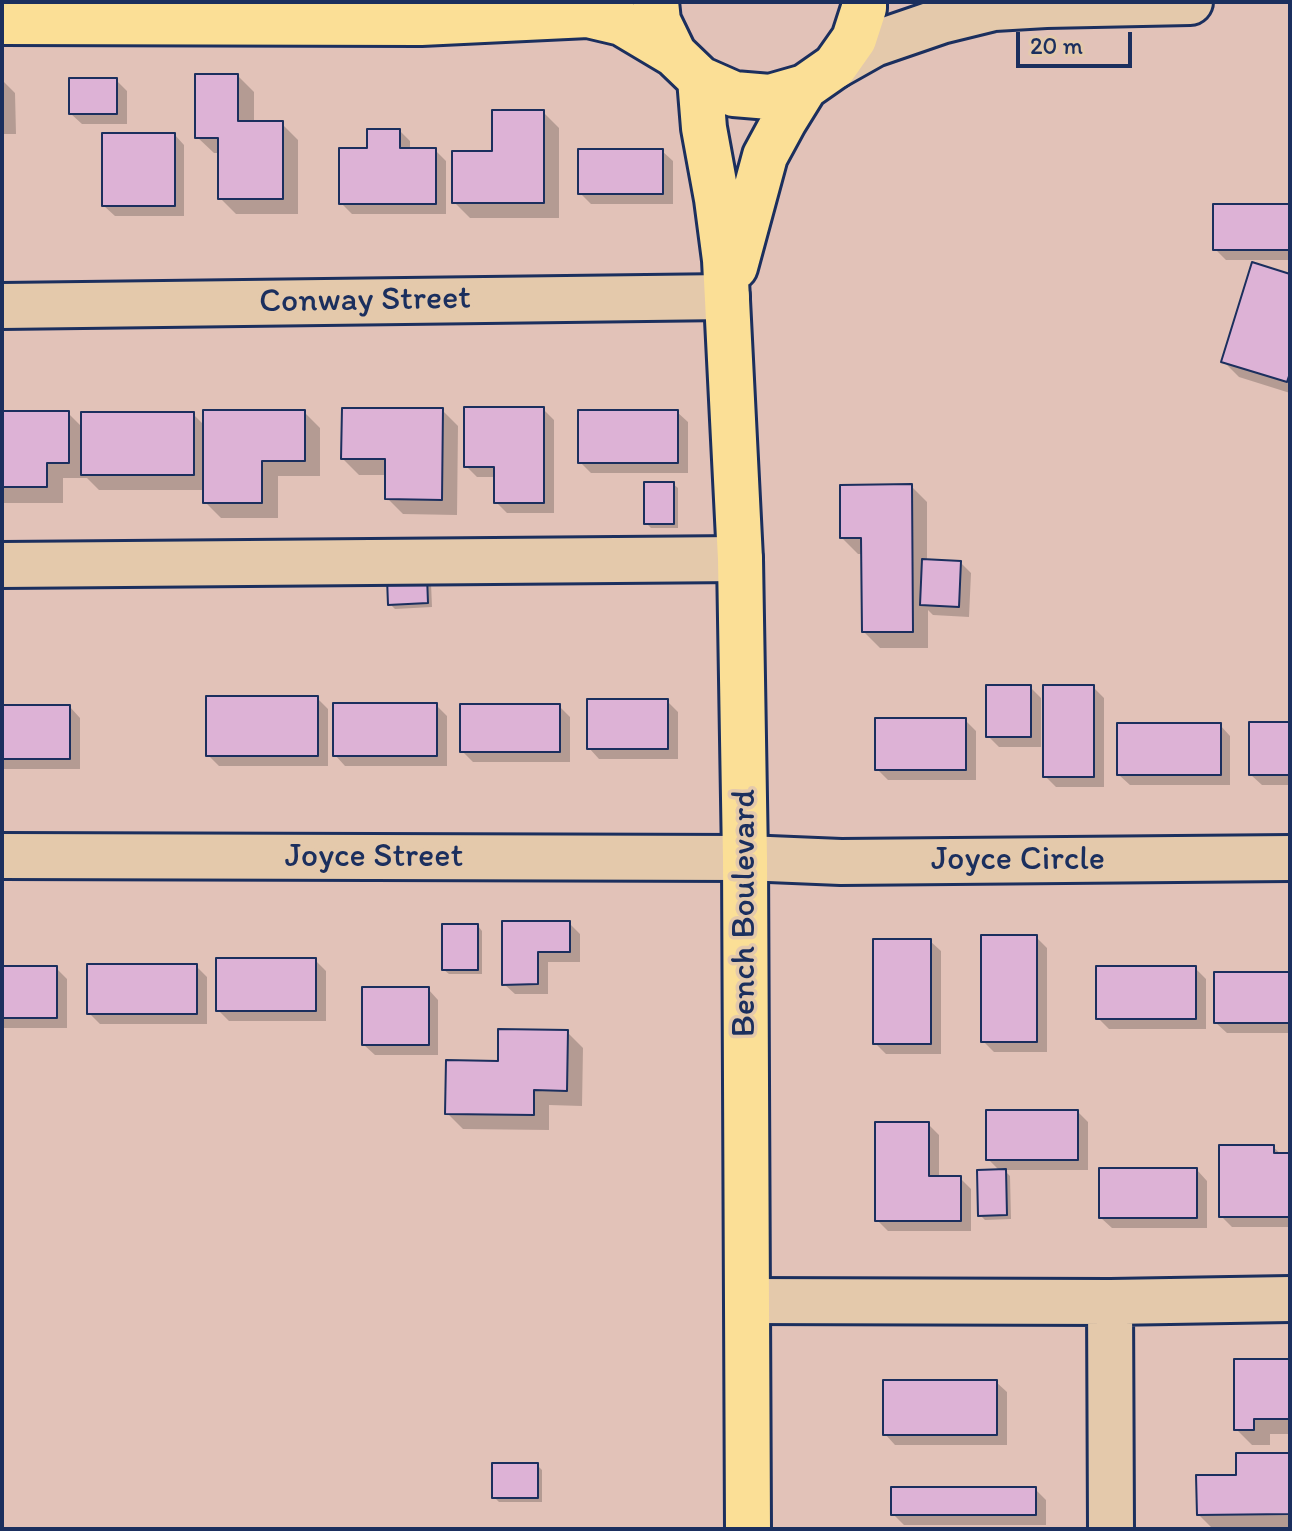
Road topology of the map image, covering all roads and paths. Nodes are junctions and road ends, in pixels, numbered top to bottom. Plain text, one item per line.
1 (506, 2) edge
2 (656, 2) edge
3 (864, 2) edge
4 (1190, 2) edge
5 (1032, 4) edge
6 (2, 22) edge
7 (352, 23) junction
8 (687, 67) junction
9 (820, 76) junction
10 (727, 297) junction
11 (2, 306) edge
12 (740, 559) junction
13 (2, 565) edge
14 (2, 856) edge
15 (745, 858) junction
16 (1290, 858) edge
17 (1290, 1299) edge
18 (747, 1301) junction
19 (1110, 1302) junction
20 (748, 1529) edge
21 (1111, 1529) edge

1 - 7 main road
2 - 8 main road, Bench Boulevard
3 - 9 main road, Bench Boulevard
4 - 5 street
5 - 9 street
6 - 7 main road
7 - 8 main road
8 - 9 main road
8 - 10 main road, Bench Boulevard
9 - 10 main road, Bench Boulevard
10 - 11 street, Conway Street
10 - 12 main road, Bench Boulevard
12 - 13 street
12 - 15 main road, Bench Boulevard
14 - 15 street, Joyce Street
15 - 16 street, Joyce Circle
15 - 18 main road, Bench Boulevard
17 - 19 street
18 - 19 street
18 - 20 main road, Bench Boulevard
19 - 21 street

